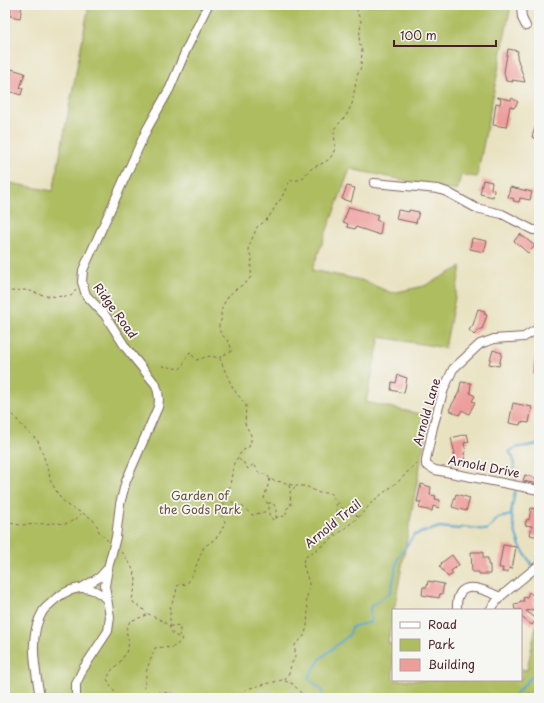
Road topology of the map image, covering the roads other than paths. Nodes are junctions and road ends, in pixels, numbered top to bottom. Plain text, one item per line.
1 (208, 5) edge
2 (521, 5) edge
3 (526, 26) dead end
4 (374, 183) dead end
5 (539, 230) edge
6 (539, 328) edge
7 (426, 465) joint
8 (539, 490) edge
9 (539, 565) edge
10 (108, 568) junction
11 (83, 587) junction
12 (500, 597) junction
13 (107, 600) junction
14 (457, 609) edge
15 (491, 609) edge
16 (40, 698) edge
17 (76, 698) edge

1 - 10 street, Ridge Road
2 - 3 street
4 - 5 street
6 - 7 street, Arnold Lane
7 - 8 street, Arnold Drive
9 - 12 street
10 - 11 street
10 - 13 street, Ridge Road
11 - 13 street
11 - 16 street
12 - 14 street
12 - 15 street
13 - 17 street, Ridge Road

